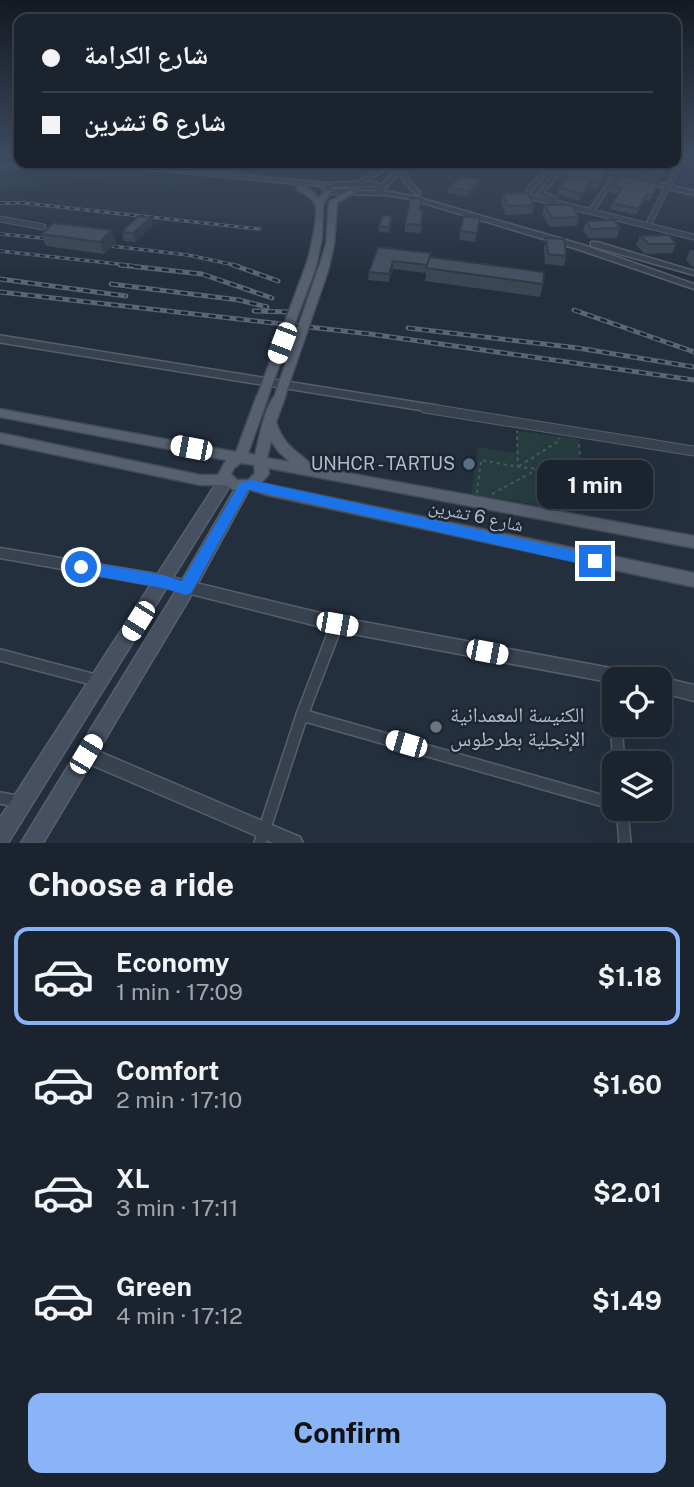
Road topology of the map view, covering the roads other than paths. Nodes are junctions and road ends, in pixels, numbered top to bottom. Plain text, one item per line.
1 (313, 196) edge
2 (324, 196) edge
3 (341, 196) edge
4 (408, 196) edge
5 (430, 196) edge
6 (529, 196) edge
7 (547, 196) edge
8 (601, 196) edge
9 (664, 196) edge
10 (319, 204) junction
11 (593, 208) junction
12 (0, 219) edge
13 (650, 221) junction
14 (43, 227) dead end
15 (694, 235) edge
16 (642, 258) junction
17 (637, 268) junction
18 (694, 273) edge
19 (694, 279) edge
20 (694, 287) edge
21 (0, 339) edge
22 (0, 412) edge
23 (270, 421) junction
24 (0, 438) edge
25 (694, 451) edge
26 (240, 458) junction
27 (260, 462) junction
28 (315, 471) junction
29 (226, 480) junction
30 (247, 486) junction
31 (694, 542) edge
32 (0, 553) edge
33 (694, 580) edge
34 (163, 581) junction
35 (186, 589) junction
36 (337, 624) junction
37 (0, 655) edge
38 (602, 672) edge
39 (100, 681) junction
40 (672, 688) edge
41 (694, 693) edge
42 (302, 715) junction
43 (86, 754) junction
44 (0, 798) edge
45 (602, 801) edge
46 (22, 803) junction
47 (623, 821) edge
48 (263, 836) edge
49 (0, 837) edge
50 (32, 843) edge
51 (294, 843) edge
52 (625, 843) edge

1 - 10 main road
2 - 10 main road
3 - 23 main road, bridge
4 - 17 street
5 - 16 street
6 - 15 street
7 - 11 street
8 - 11 street
9 - 13 street
10 - 26 main road, bridge
11 - 13 street
12 - 14 street
13 - 15 street
16 - 17 street
16 - 18 street
17 - 19 street
17 - 20 street
21 - 25 street
22 - 26 main road
23 - 27 main road
23 - 28 main road
24 - 29 main road
26 - 27 main road
26 - 29 main road
27 - 28 main road, شارع 6 تشرين
27 - 30 main road
28 - 31 main road, شارع 6 تشرين
29 - 30 main road
29 - 34 main road
30 - 33 main road, شارع 6 تشرين
30 - 35 main road
32 - 34 street
34 - 35 street
34 - 39 main road
35 - 36 street
35 - 43 main road
36 - 38 street
36 - 42 street
37 - 39 street
39 - 46 main road
40 - 41 street
42 - 45 street
42 - 48 street
43 - 48 street
43 - 50 main road
44 - 46 street
46 - 49 main road
47 - 52 street
48 - 51 street

